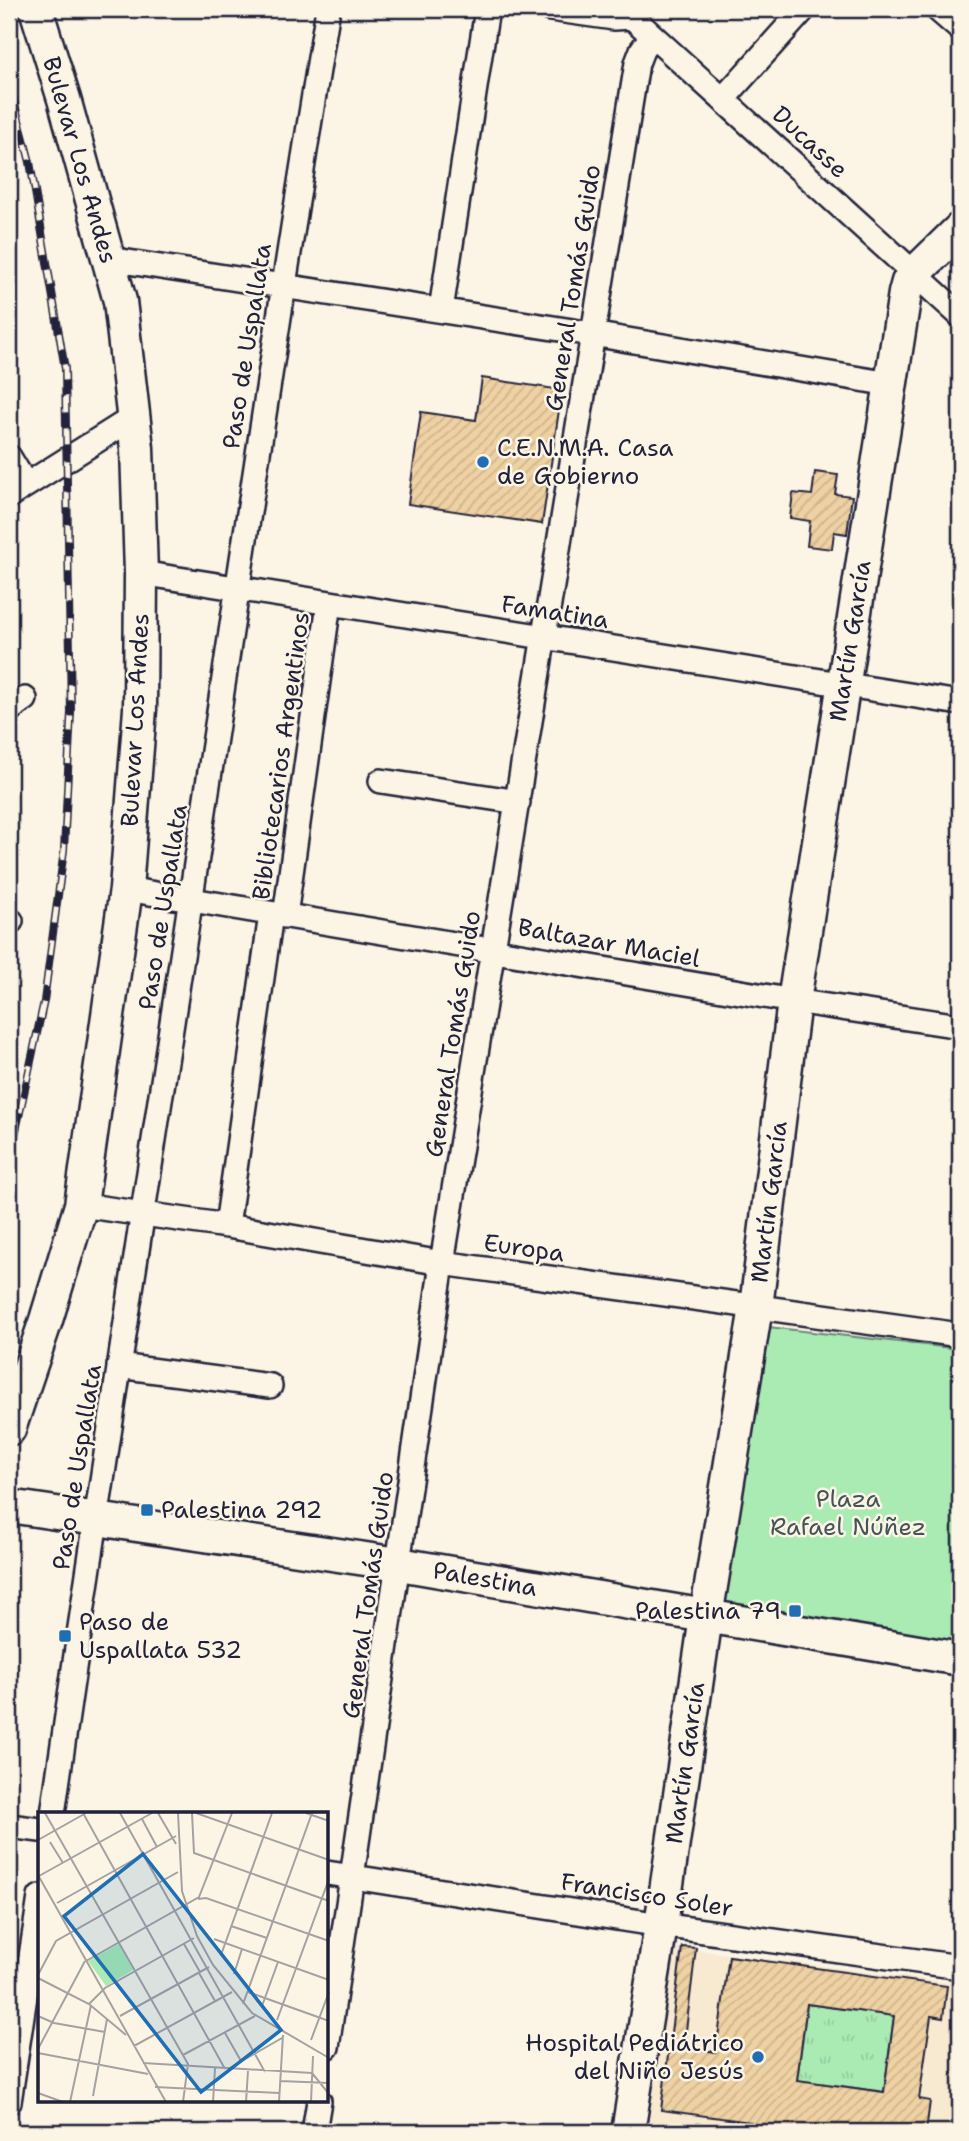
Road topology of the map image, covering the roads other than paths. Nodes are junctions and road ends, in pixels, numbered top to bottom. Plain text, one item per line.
1 (36, 9) edge
2 (328, 9) edge
3 (487, 9) edge
4 (550, 9) edge
5 (804, 9) edge
6 (937, 9) edge
7 (628, 13) edge
8 (960, 29) edge
9 (652, 36) junction
10 (724, 98) junction
11 (960, 229) edge
12 (109, 258) junction
13 (914, 274) junction
14 (282, 286) junction
15 (442, 310) junction
16 (960, 314) edge
17 (592, 334) junction
18 (890, 384) junction
19 (134, 416) junction
20 (9, 457) edge
21 (18, 490) edge
22 (141, 573) junction
23 (237, 588) junction
24 (329, 603) junction
25 (542, 637) junction
26 (844, 684) junction
27 (960, 703) edge
28 (381, 780) dead end
29 (518, 802) junction
30 (126, 889) junction
31 (191, 902) junction
32 (278, 915) junction
33 (494, 950) junction
34 (794, 1001) junction
35 (960, 1026) edge
36 (81, 1205) junction
37 (141, 1214) junction
38 (227, 1226) junction
39 (442, 1263) junction
40 (756, 1307) junction
41 (960, 1335) edge
42 (119, 1366) junction
43 (270, 1387) dead end
44 (9, 1429) edge
45 (9, 1506) edge
46 (95, 1519) junction
47 (399, 1564) junction
48 (706, 1617) junction
49 (960, 1659) edge
50 (53, 1812) edge
51 (9, 1826) edge
52 (38, 1830) edge
53 (329, 1873) edge
54 (353, 1877) junction
55 (38, 1910) edge
56 (662, 1925) junction
57 (960, 1967) edge
58 (329, 2034) edge
59 (9, 2102) edge
60 (319, 2102) edge
61 (314, 2132) edge
62 (628, 2132) edge

1 - 12 main road, Bulevar Los Andes
2 - 14 street, Paso de Uspallata
3 - 15 street
4 - 7 street
5 - 10 street
6 - 8 street
7 - 9 street, Ducasse
9 - 10 street, Ducasse
9 - 17 street, General Tomás Guido
10 - 13 street, Ducasse
11 - 13 main road
12 - 14 street
12 - 19 main road, Bulevar Los Andes
13 - 16 street, Ducasse
13 - 18 main road, Martín García
14 - 15 street
14 - 23 street, Paso de Uspallata
15 - 17 street
17 - 18 street
17 - 25 street, General Tomás Guido
18 - 26 main road, Martín García
19 - 21 street
19 - 22 main road, Bulevar Los Andes
20 - 21 street
22 - 23 street, Famatina
22 - 30 main road, Bulevar Los Andes
23 - 24 street, Famatina
23 - 31 street, Paso de Uspallata
24 - 25 street, Famatina
24 - 32 street, Bibliotecarios Argentinos
25 - 26 street, Famatina
25 - 29 street, General Tomás Guido
26 - 27 street, Famatina
26 - 34 main road, Martín García
28 - 29 street
29 - 33 street, General Tomás Guido
30 - 31 street, Baltazar Maciel
30 - 36 main road, Bulevar Los Andes
31 - 32 street, Baltazar Maciel
31 - 37 street, Paso de Uspallata
32 - 33 street, Baltazar Maciel
32 - 38 street, Bibliotecarios Argentinos
33 - 34 street, Baltazar Maciel
33 - 39 street, General Tomás Guido
34 - 35 street, Baltazar Maciel
34 - 40 main road, Martín García
36 - 37 street, Europa
36 - 44 main road, Bulevar Los Andes
37 - 38 street, Europa
37 - 42 street, Paso de Uspallata
38 - 39 street, Europa
39 - 40 street, Europa
39 - 47 street, General Tomás Guido
40 - 41 street, Europa
40 - 48 main road, Martín García
42 - 43 street
42 - 46 street, Paso de Uspallata
45 - 46 main road, Palestina
46 - 47 main road, Palestina
46 - 50 street, Paso de Uspallata
47 - 48 main road, Palestina
47 - 54 street, General Tomás Guido
48 - 49 main road, Palestina
48 - 56 main road, Martín García
51 - 52 street
53 - 54 street, Francisco Soler
54 - 56 street, Francisco Soler
54 - 58 street, General Tomás Guido
55 - 59 street
56 - 57 street, Francisco Soler
56 - 62 main road, Martín García
60 - 61 street

